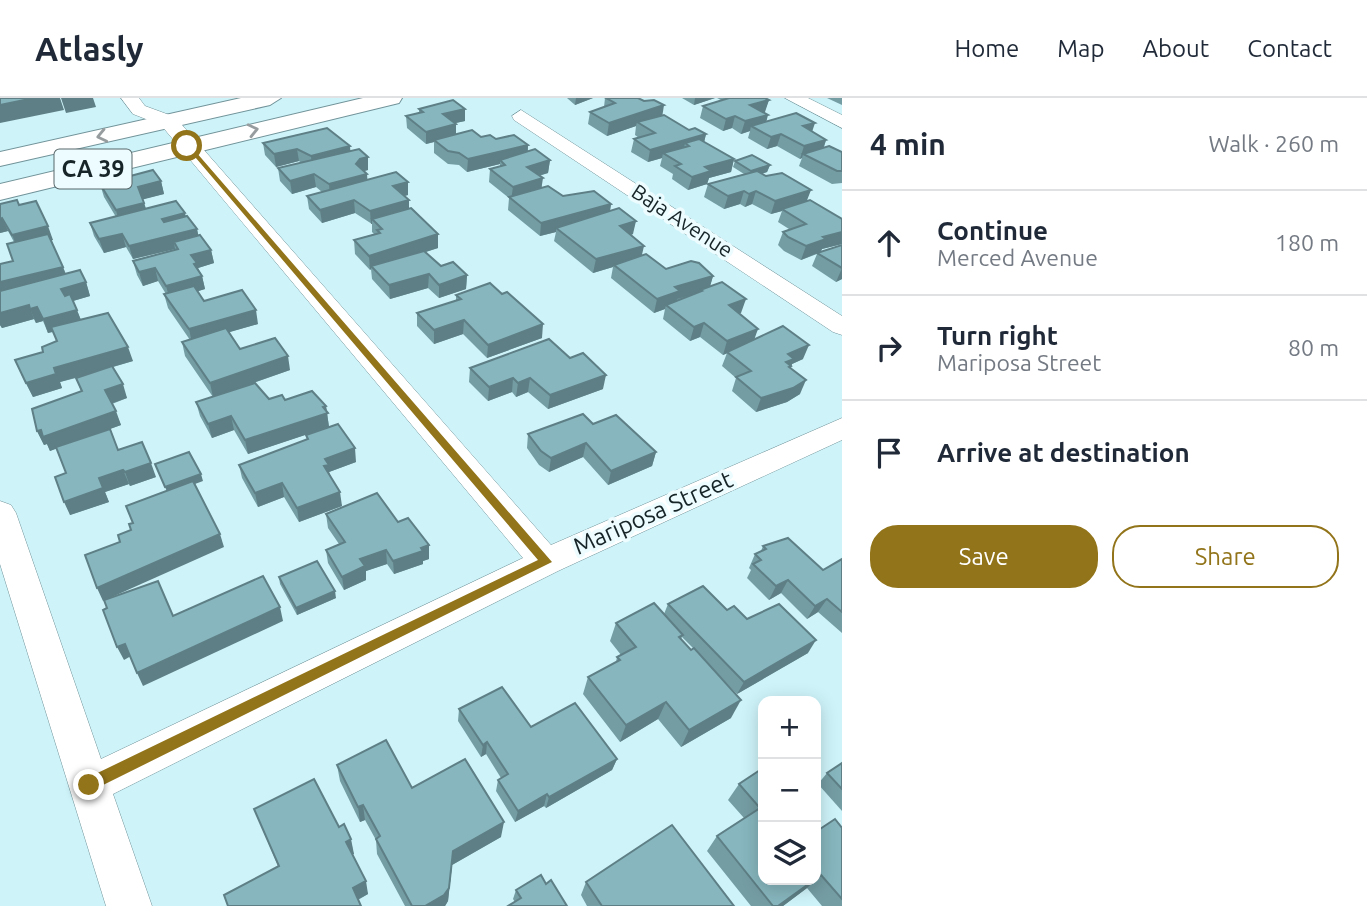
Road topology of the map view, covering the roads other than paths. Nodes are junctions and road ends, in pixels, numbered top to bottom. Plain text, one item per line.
1 (130, 98) edge
2 (270, 98) edge
3 (391, 98) edge
4 (793, 98) edge
5 (172, 111) junction
6 (521, 116) dead end
7 (842, 122) edge
8 (187, 146) junction
9 (0, 159) edge
10 (0, 192) edge
11 (842, 327) edge
12 (842, 428) edge
13 (0, 513) edge
14 (546, 562) junction
15 (89, 785) junction
16 (129, 906) edge

1 - 5 street
2 - 5 main road, CA 39
8 -> 3 main road, CA 39
4 - 7 street
5 - 8 street
5 -> 9 main road, CA 39
6 - 11 street, Baja Avenue
8 - 10 main road, CA 39
8 - 14 street
12 - 14 street, Mariposa Street
13 - 15 street
14 - 15 street, Mariposa Street
15 - 16 street

